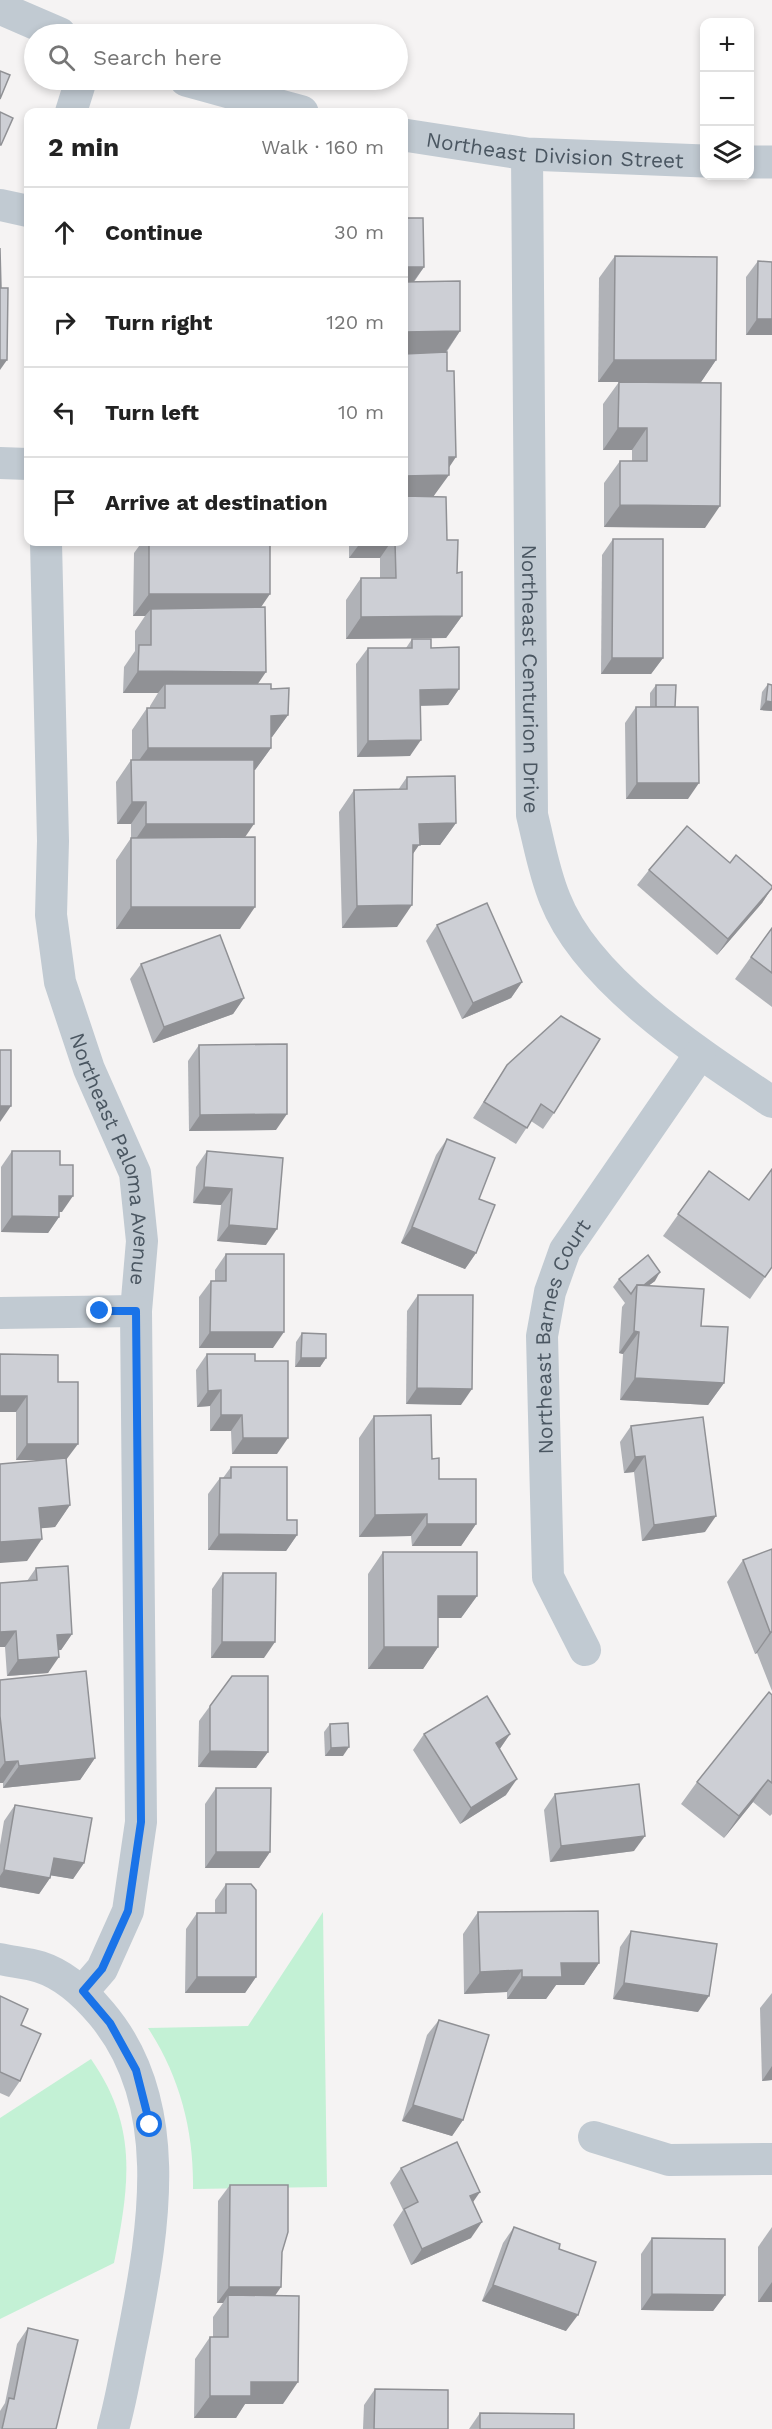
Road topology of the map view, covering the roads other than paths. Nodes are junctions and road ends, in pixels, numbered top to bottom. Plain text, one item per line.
1 (0, 9) edge
2 (36, 24) edge
3 (78, 90) edge
4 (222, 90) edge
5 (72, 108) edge
6 (288, 108) edge
7 (408, 136) edge
8 (527, 154) junction
9 (700, 161) edge
10 (754, 162) edge
11 (772, 162) edge
12 (0, 205) edge
13 (24, 210) edge
14 (0, 464) edge
15 (24, 464) edge
16 (46, 546) edge
17 (700, 1054) junction
18 (772, 1102) edge
19 (136, 1311) junction
20 (0, 1313) edge
21 (585, 1650) dead end
22 (0, 1959) edge
23 (83, 1991) junction
24 (594, 2137) dead end
25 (772, 2159) edge
26 (113, 2429) edge

1 - 2 street
3 - 5 street
4 - 6 street
7 - 8 street, Northeast Division Street
8 - 9 street, Northeast Division Street
8 - 17 street, Northeast Centurion Drive
10 - 11 street
12 - 13 street
14 - 15 street
16 - 19 street, Northeast Paloma Avenue
17 - 18 street, Northeast Centurion Drive
17 - 21 street, Northeast Barnes Court
19 - 20 street
19 - 23 street, Northeast Paloma Avenue
22 - 23 street
23 - 26 street
24 - 25 street

